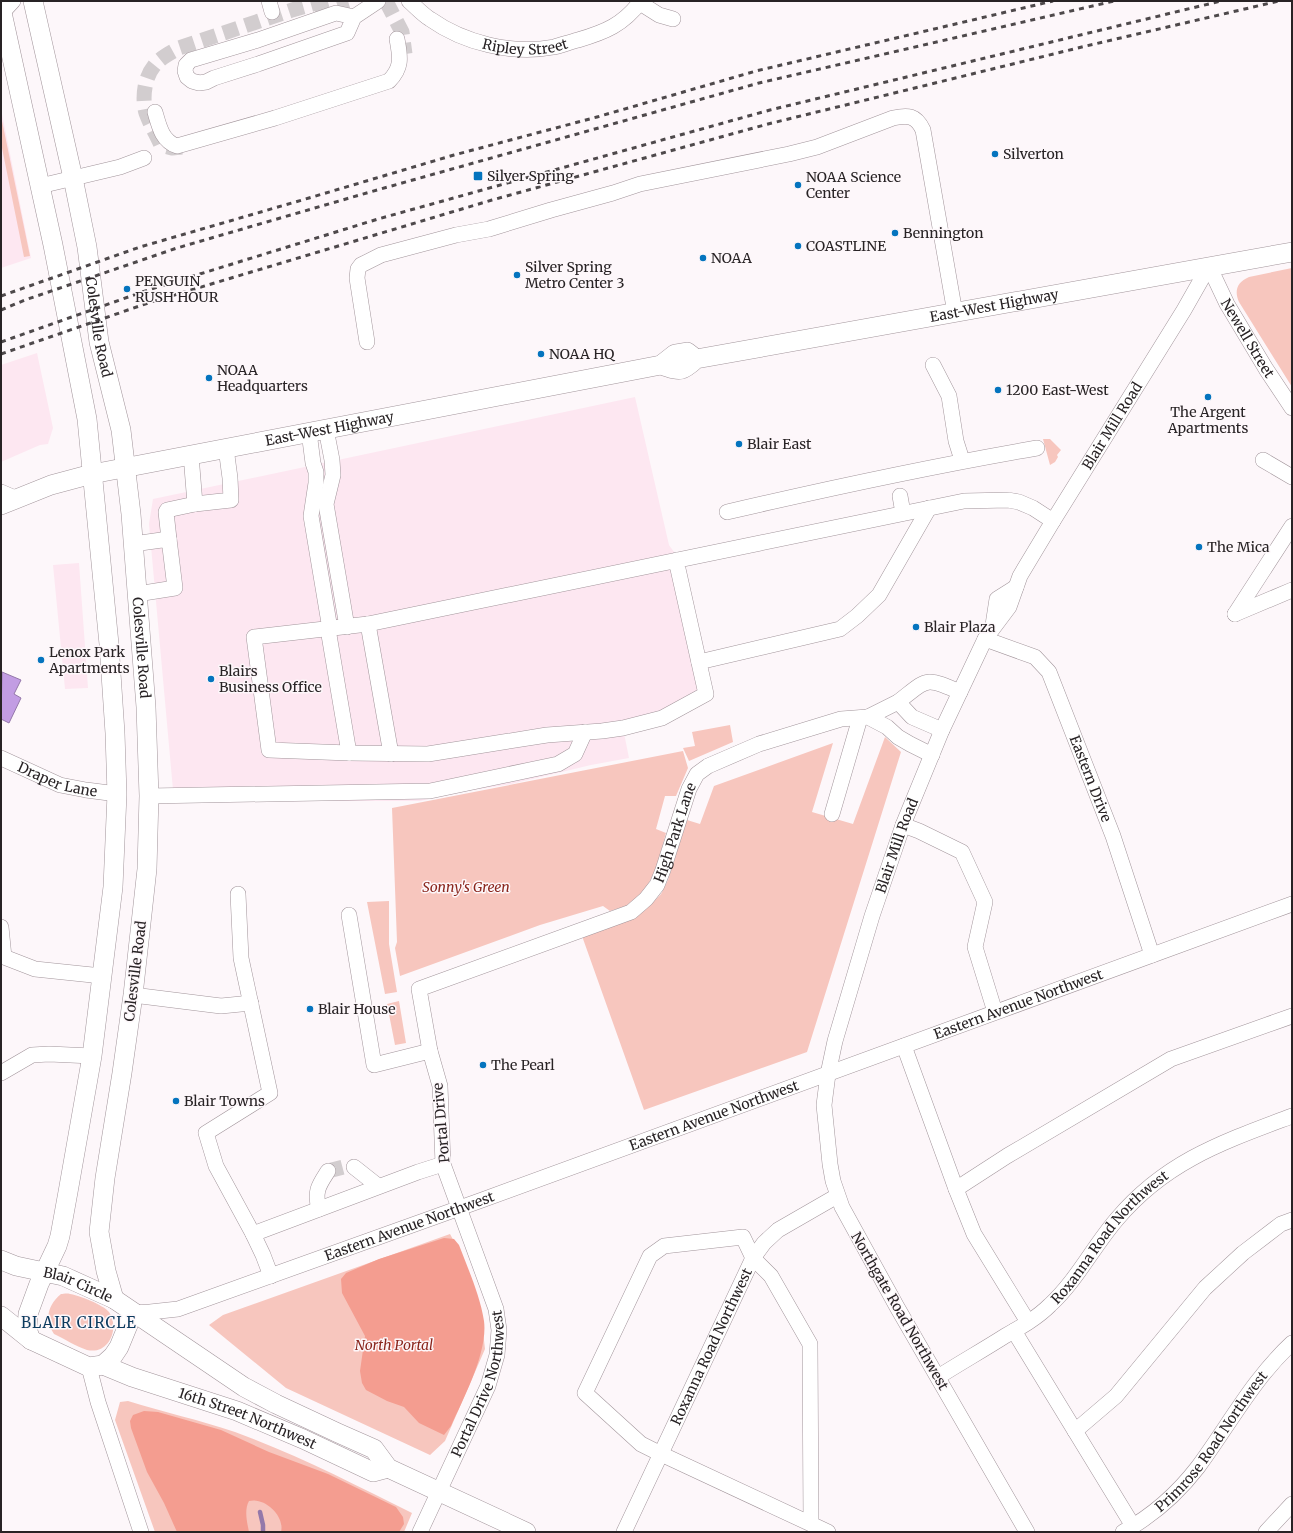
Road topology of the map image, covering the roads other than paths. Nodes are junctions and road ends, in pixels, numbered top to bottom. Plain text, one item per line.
1 (33, 1) edge
2 (378, 1) edge
3 (409, 1) edge
4 (640, 2) edge
5 (4, 9) edge
6 (354, 17) junction
7 (673, 19) dead end
8 (397, 39) tunnel mouth
9 (155, 112) dead end
10 (144, 158) dead end
11 (74, 178) junction
12 (40, 186) junction
13 (1292, 252) edge
14 (1209, 266) junction
15 (955, 313) junction
16 (368, 342) dead end
17 (933, 365) dead end
18 (1292, 408) edge
19 (317, 431) junction
20 (226, 448) junction
21 (1036, 448) dead end
22 (191, 455) junction
23 (962, 460) junction
24 (1263, 460) dead end
25 (126, 468) junction
26 (92, 474) junction
27 (1292, 477) edge
28 (900, 496) dead end
29 (6, 498) edge
30 (194, 504) junction
31 (929, 508) junction
32 (727, 512) dead end
33 (903, 513) junction
34 (1053, 521) junction
35 (1292, 526) edge
36 (169, 539) junction
37 (133, 544) junction
38 (676, 560) junction
39 (1292, 590) edge
40 (137, 594) junction
41 (368, 624) junction
42 (347, 627) junction
43 (329, 629) junction
44 (989, 634) junction
45 (699, 662) junction
46 (960, 692) junction
47 (898, 702) junction
48 (864, 718) junction
49 (942, 730) junction
50 (585, 732) junction
51 (348, 753) junction
52 (391, 754) junction
53 (932, 755) junction
54 (1, 758) edge
55 (117, 794) junction
56 (149, 796) junction
57 (832, 814) dead end
58 (904, 825) junction
59 (238, 894) dead end
60 (1292, 904) edge
61 (349, 915) dead end
62 (1, 927) edge
63 (1152, 955) junction
64 (102, 976) junction
65 (419, 989) joint
66 (133, 995) junction
67 (251, 1003) junction
68 (995, 1012) junction
69 (1292, 1016) edge
70 (904, 1046) junction
71 (430, 1051) junction
72 (92, 1056) junction
73 (1, 1073) edge
74 (828, 1074) junction
75 (1292, 1116) edge
76 (443, 1164) junction
77 (354, 1167) dead end
78 (328, 1171) dead end
79 (378, 1186) junction
80 (956, 1189) junction
81 (837, 1196) junction
82 (460, 1208) junction
83 (319, 1209) junction
84 (1292, 1220) edge
85 (253, 1234) junction
86 (753, 1258) junction
87 (1, 1260) edge
88 (44, 1273) junction
89 (271, 1276) junction
90 (114, 1299) junction
91 (133, 1313) junction
92 (1, 1316) edge
93 (1028, 1322) junction
94 (1014, 1331) junction
95 (31, 1340) junction
96 (1292, 1343) edge
97 (96, 1366) junction
98 (938, 1377) junction
99 (1075, 1431) junction
100 (661, 1454) junction
101 (388, 1468) junction
102 (438, 1491) junction
103 (1292, 1504) edge
104 (811, 1524) junction
105 (1128, 1529) edge
106 (141, 1532) edge
107 (420, 1532) edge
108 (526, 1532) edge
109 (624, 1532) edge
110 (828, 1532) edge
111 (1027, 1532) edge
112 (1266, 1532) edge

1 - 11 main road, Colesville Road
2 - 6 street
3 - 4 street, Ripley Street
4 - 7 street
5 - 12 main road
6 - 6 street
8 - 9 street
10 - 11 street
11 - 12 street
11 - 25 main road, Colesville Road
12 - 26 main road
13 - 14 main road, East-West Highway
14 - 15 main road, East-West Highway
14 - 18 street, Newell Street
14 - 34 street, Blair Mill Road
15 - 16 street
15 - 19 main road, East-West Highway
17 - 23 street
19 - 20 main road, East-West Highway
19 - 42 street
19 - 43 street
20 - 22 main road, East-West Highway
20 - 30 street
21 - 23 street
22 - 25 main road, East-West Highway
22 - 30 street
23 - 32 street
24 - 27 street
25 - 26 main road, East-West Highway
25 - 37 main road, Colesville Road
26 - 29 main road, East-West Highway
26 - 55 main road
28 - 33 street
30 - 36 street
31 - 33 street
31 - 34 street
31 - 45 street
33 - 38 street
34 - 44 street, Blair Mill Road
35 - 39 street
36 - 37 street
36 - 40 street
37 - 40 main road, Colesville Road
38 - 41 street
38 - 45 street
40 - 56 main road, Colesville Road
41 - 42 street
41 - 52 street
42 - 43 street
43 - 51 street
43 - 51 street
44 - 46 street, Blair Mill Road
44 - 63 street, Eastern Drive
45 - 50 street
46 - 47 street
46 - 49 street, Blair Mill Road
47 - 48 street
47 - 49 street
48 - 53 street
48 - 57 street
48 - 65 street, High Park Lane
49 - 53 street, Blair Mill Road
50 - 52 street
50 - 56 street
51 - 52 street
53 - 58 street, Blair Mill Road
54 - 55 street, Draper Lane
55 - 64 main road
56 - 66 main road, Colesville Road
58 - 68 street
58 - 74 street, Blair Mill Road
59 - 67 street
60 - 63 street, Eastern Avenue Northwest
61 - 71 street
62 - 64 street
63 - 68 street, Eastern Avenue Northwest
64 - 72 main road
65 - 71 street, Portal Drive
66 - 67 street
66 - 90 main road, Colesville Road
67 - 85 street
68 - 70 street, Eastern Avenue Northwest
69 - 80 street
70 - 74 street, Eastern Avenue Northwest
70 - 80 street
71 - 76 street, Portal Drive
72 - 73 street
72 - 88 main road
74 - 81 street, Northgate Road Northwest
74 - 82 street, Eastern Avenue Northwest
75 - 93 street, Roxanna Road Northwest
76 - 79 street
76 - 82 street, Portal Drive
77 - 79 street
78 - 83 street
79 - 83 street
80 - 93 street
81 - 86 street, Roxanna Road Northwest
81 - 98 street, Northgate Road Northwest
82 - 89 street, Eastern Avenue Northwest
82 - 102 street, Portal Drive Northwest
83 - 85 street
84 - 99 street
85 - 89 street
86 - 100 street, Roxanna Road Northwest
86 - 100 street
86 - 104 street
87 - 88 main road
88 - 90 main road, Blair Circle
88 - 95 main road, Blair Circle
89 - 91 street, Eastern Avenue Northwest
90 - 91 main road, Blair Circle
91 - 97 main road
91 - 101 main road, 16th Street Northwest
92 - 95 main road
93 - 94 street, Roxanna Road Northwest
94 - 98 street, Roxanna Road Northwest
94 - 99 street
95 - 97 main road
96 - 105 street, Primrose Road Northwest
97 - 101 main road, 16th Street Northwest
97 - 106 street
98 - 111 street, Northgate Road Northwest
99 - 105 street
100 - 104 street
100 - 109 street, Roxanna Road Northwest
101 - 102 main road, 16th Street Northwest
102 - 107 street, Portal Drive Northwest
102 - 108 main road, 16th Street Northwest
103 - 112 street
104 - 110 street

